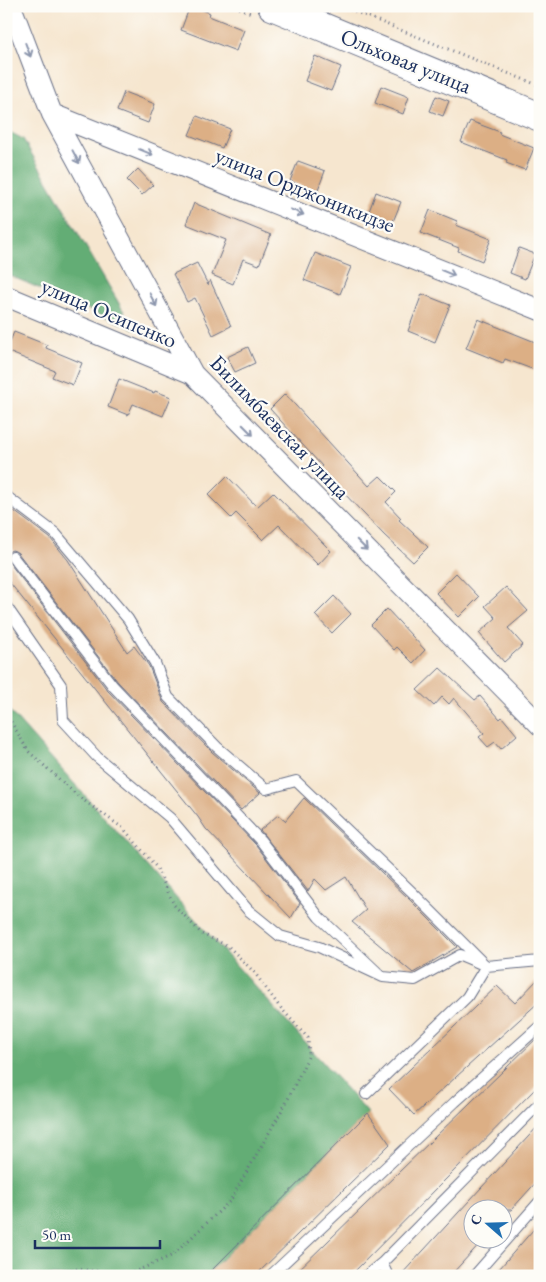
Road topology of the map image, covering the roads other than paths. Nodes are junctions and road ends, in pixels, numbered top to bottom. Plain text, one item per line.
1 (8, 6) edge
2 (272, 6) edge
3 (52, 114) junction
4 (540, 117) edge
5 (6, 296) edge
6 (540, 310) edge
7 (193, 374) junction
8 (6, 496) edge
9 (12, 557) dead end
10 (6, 606) edge
11 (540, 725) edge
12 (540, 961) edge
13 (486, 966) junction
14 (383, 978) junction
15 (540, 1026) edge
16 (366, 1094) dead end
17 (540, 1102) edge
18 (540, 1201) edge
19 (382, 1263) junction
20 (270, 1276) edge
21 (366, 1276) edge
22 (388, 1276) edge
23 (474, 1276) edge

1 -> 3 street, Билимбаевская улица
2 - 4 main road, Ольховая улица
3 -> 6 street, улица Орджоникидзе
3 -> 7 street, Билимбаевская улица
5 - 7 street, улица Осипенко
7 -> 11 street, Билимбаевская улица
8 - 13 lane
9 - 14 lane
10 - 14 lane
12 - 13 lane
13 - 14 lane
13 - 16 lane
15 - 20 lane
17 - 19 lane
18 - 23 lane
19 - 21 lane
19 - 22 lane

